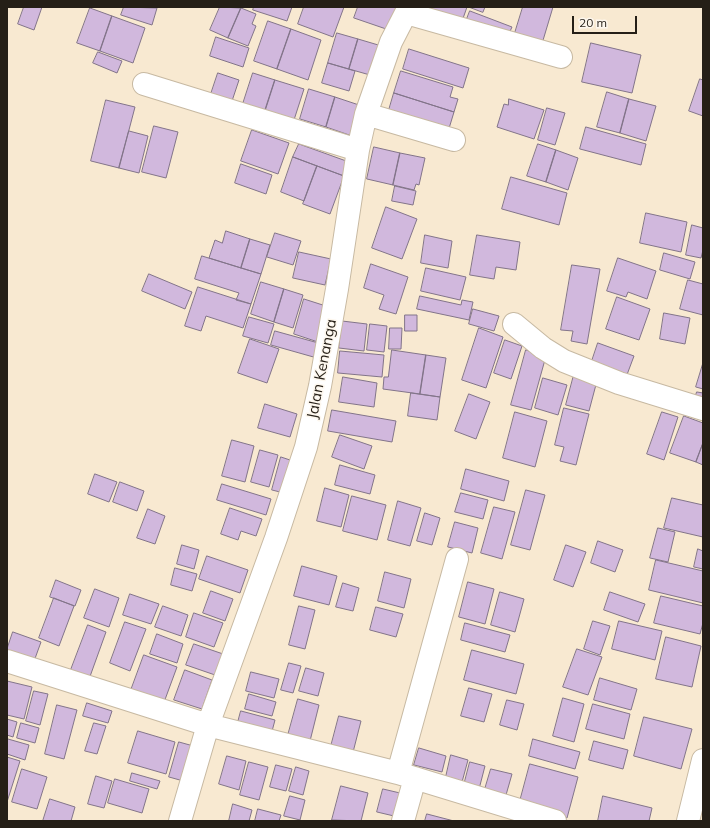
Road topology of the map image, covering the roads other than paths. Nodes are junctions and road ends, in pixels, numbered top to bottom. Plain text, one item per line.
1 (407, 10) edge
2 (562, 57) dead end
3 (144, 84) dead end
4 (366, 114) junction
5 (454, 140) dead end
6 (358, 150) junction
7 (514, 324) dead end
8 (703, 409) edge
9 (457, 560) dead end
10 (7, 661) edge
11 (208, 725) junction
12 (703, 760) edge
13 (406, 776) junction
14 (180, 821) edge
15 (403, 821) edge
16 (555, 821) edge
17 (688, 821) edge

1 - 2 main road
1 - 4 main road, Jalan Kenanga
3 - 6 main road
4 - 5 main road
4 - 6 main road, Jalan Kenanga
6 - 11 main road, Jalan Kenanga
7 - 8 main road
9 - 13 main road
10 - 11 main road
11 - 13 main road
11 - 14 main road, Jalan Kenanga
12 - 17 main road
13 - 15 main road
13 - 16 main road

